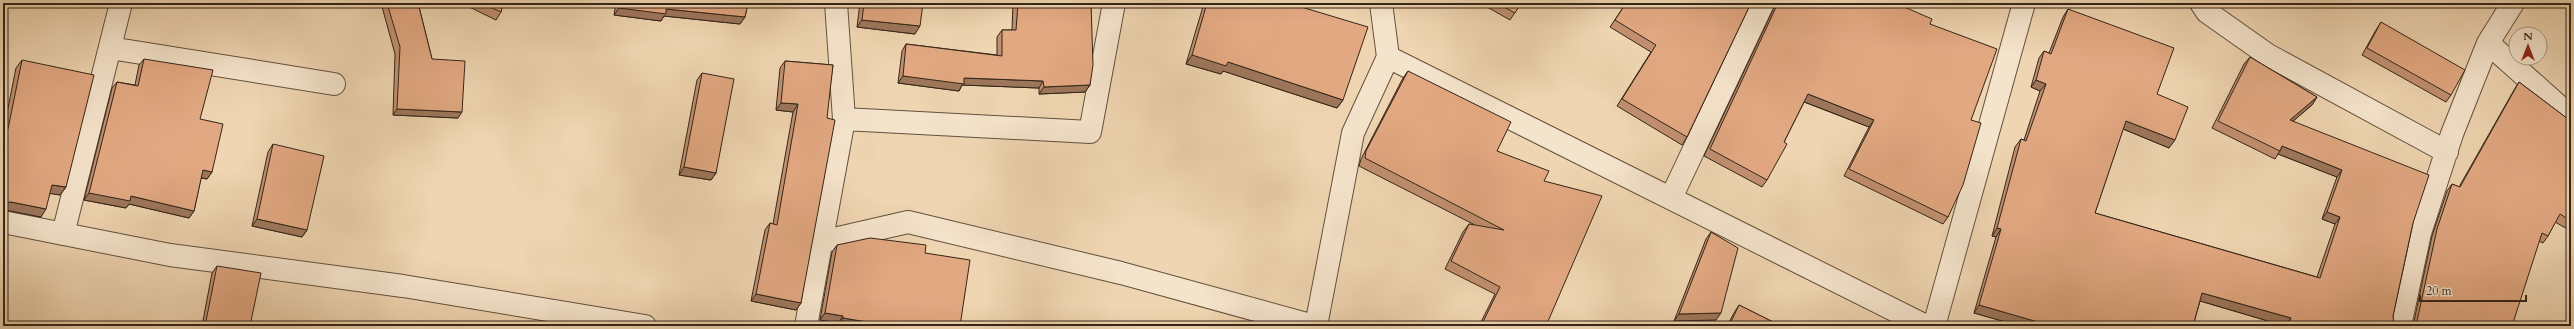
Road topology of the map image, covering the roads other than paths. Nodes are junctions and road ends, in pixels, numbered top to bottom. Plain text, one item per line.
1 (121, 3) edge
2 (836, 3) edge
3 (1114, 3) edge
4 (1380, 3) edge
5 (1763, 3) edge
6 (2024, 3) edge
7 (2202, 3) edge
8 (2513, 3) edge
9 (2488, 43) junction
10 (110, 48) junction
11 (1388, 57) junction
12 (334, 84) dead end
13 (2571, 117) edge
14 (844, 119) junction
15 (2447, 152) junction
16 (1672, 198) junction
17 (3, 222) edge
18 (63, 234) junction
19 (821, 242) junction
20 (645, 326) edge
21 (806, 326) edge
22 (1315, 326) edge
23 (1926, 326) edge
24 (1934, 326) edge
25 (2400, 326) edge

1 - 10 street
2 - 14 street
3 - 14 street
4 - 11 street
5 - 16 street
6 - 24 street
7 - 15 street
8 - 9 street
9 - 13 street
9 - 15 street
10 - 12 street
10 - 18 street
11 - 16 street
11 - 22 street
14 - 19 street
15 - 25 street
16 - 23 street
17 - 18 street
18 - 20 street
19 - 21 street
19 - 22 street

